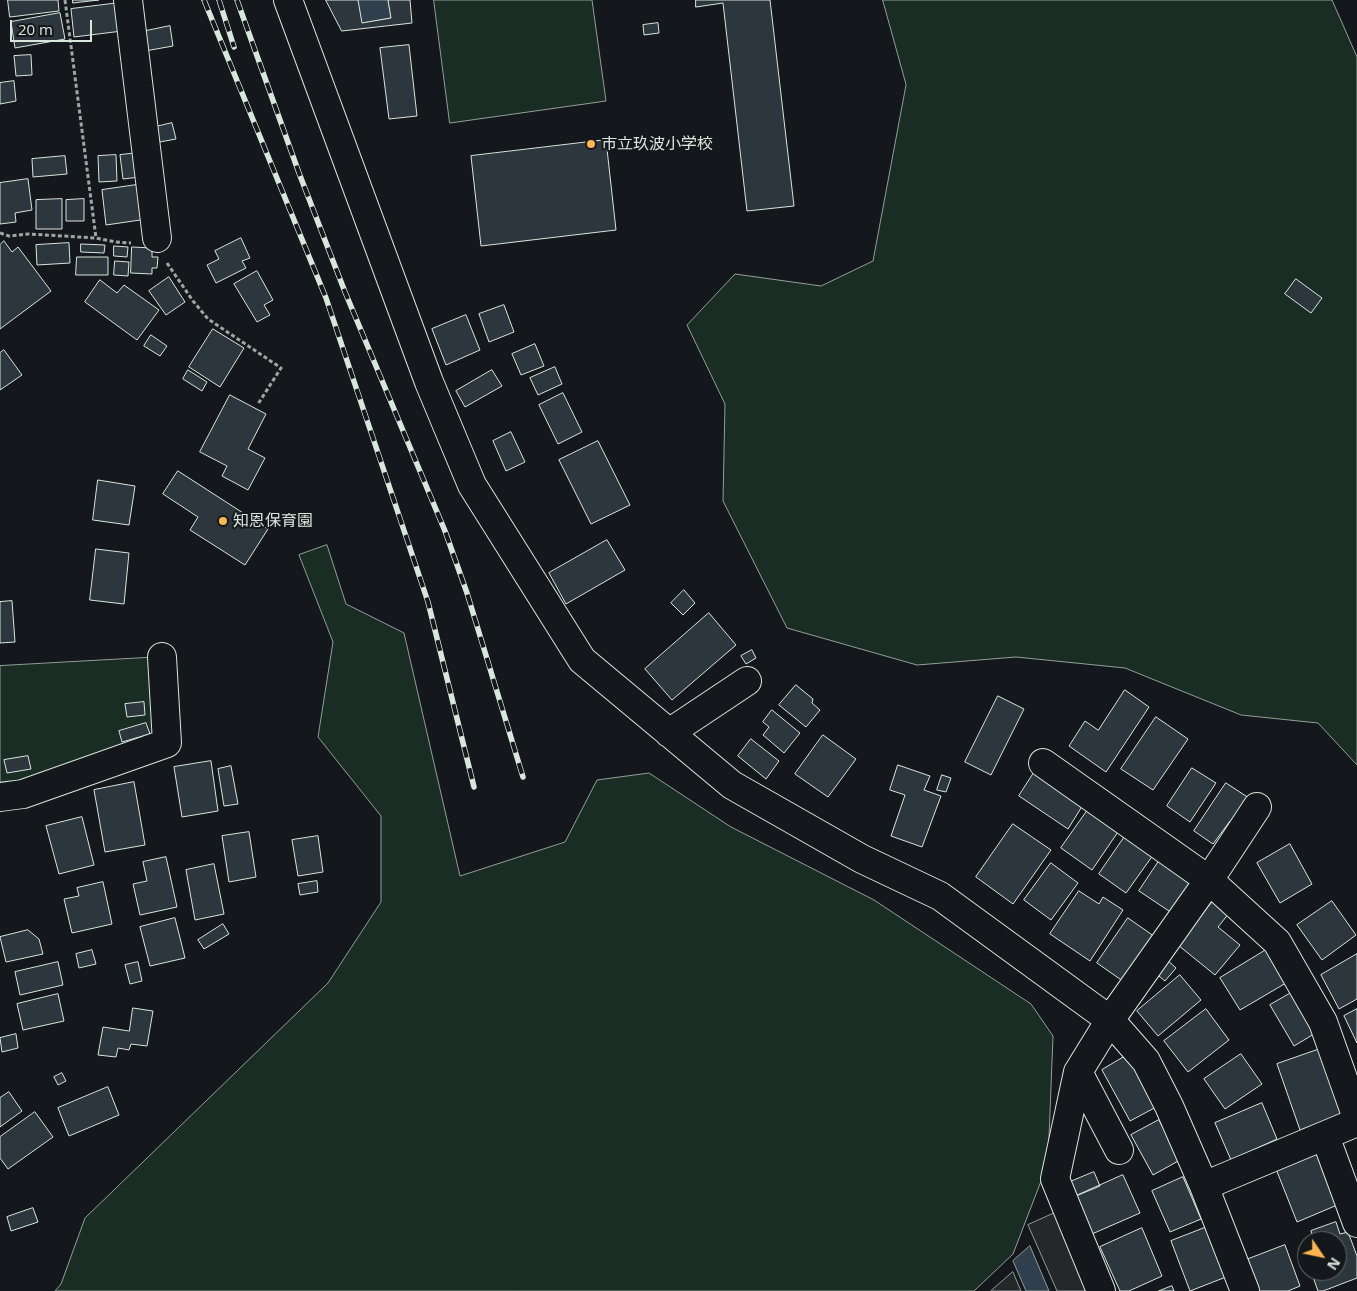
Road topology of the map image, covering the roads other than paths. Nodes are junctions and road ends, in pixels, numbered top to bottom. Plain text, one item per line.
1 (128, 0) edge
2 (288, 0) edge
3 (157, 238) road end
4 (162, 657) dead end
5 (747, 681) dead end
6 (669, 733) junction
7 (1042, 763) dead end
8 (0, 797) edge
9 (1257, 807) dead end
10 (1209, 880) junction
11 (1110, 1020) junction
12 (1078, 1072) junction
13 (1357, 1118) edge
14 (1357, 1122) edge
15 (1325, 1136) junction
16 (1119, 1150) dead end
17 (1204, 1186) junction
18 (1357, 1223) edge
19 (1101, 1291) edge
20 (1245, 1291) edge

1 - 3 street
2 - 6 street
4 - 8 street
5 - 6 street
6 - 11 street
7 - 10 street
9 - 10 street
10 - 11 street
10 - 13 street
11 - 12 street
11 - 17 street
12 - 16 street
12 - 19 street
14 - 15 street
15 - 17 street
15 - 18 street
17 - 20 street

